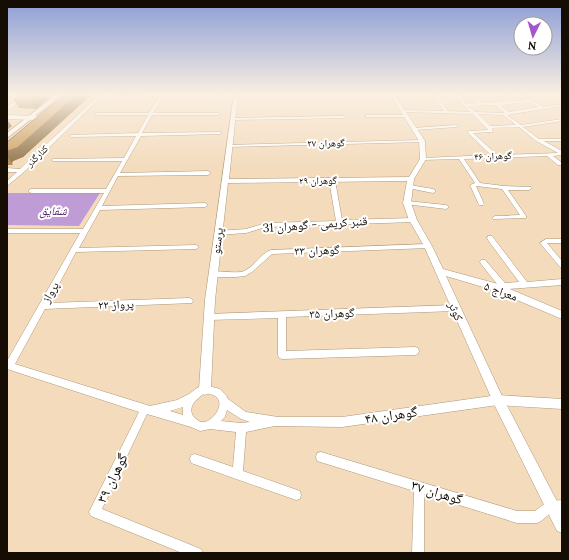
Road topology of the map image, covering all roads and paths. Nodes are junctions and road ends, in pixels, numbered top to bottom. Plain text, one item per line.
1 (32, 120) joint
2 (75, 120) edge
3 (147, 120) edge
4 (233, 120) edge
5 (409, 120) edge
6 (482, 120) edge
7 (513, 120) edge
8 (562, 120) edge
9 (455, 126) dead end
10 (520, 126) junction
11 (489, 127) junction
12 (414, 129) junction
13 (220, 133) dead end
14 (139, 135) junction
15 (7, 136) edge
16 (71, 136) dead end
17 (538, 140) junction
18 (562, 140) edge
19 (422, 141) junction
20 (7, 143) edge
21 (229, 146) junction
22 (562, 153) edge
23 (548, 154) junction
24 (494, 156) junction
25 (460, 157) junction
26 (125, 159) junction
27 (423, 159) junction
28 (53, 160) dead end
29 (560, 164) dead end
30 (7, 170) edge
31 (22, 171) junction
32 (208, 173) dead end
33 (116, 175) junction
34 (332, 180) junction
35 (225, 181) junction
36 (410, 183) junction
37 (7, 184) edge
38 (478, 184) junction
39 (504, 188) junction
40 (529, 188) dead end
41 (31, 191) dead end
42 (107, 191) junction
43 (433, 191) dead end
44 (407, 203) junction
45 (481, 204) dead end
46 (205, 205) dead end
47 (446, 207) dead end
48 (98, 208) junction
49 (495, 218) dead end
50 (413, 220) junction
51 (339, 221) junction
52 (7, 231) edge
53 (85, 231) junction
54 (218, 233) junction
55 (490, 238) dead end
56 (562, 241) edge
57 (428, 246) junction
58 (196, 247) dead end
59 (74, 250) junction
60 (483, 262) dead end
61 (562, 265) edge
62 (439, 271) junction
63 (214, 274) junction
64 (562, 282) edge
65 (525, 285) junction
66 (499, 287) junction
67 (189, 301) dead end
68 (42, 306) junction
69 (455, 308) junction
70 (282, 315) junction
71 (562, 315) edge
72 (209, 317) junction
73 (415, 351) dead end
74 (8, 366) edge
75 (205, 389) junction
76 (191, 398) junction
77 (498, 400) junction
78 (224, 402) junction
79 (562, 404) edge
80 (145, 409) junction
81 (191, 422) junction
82 (278, 422) junction
83 (211, 424) junction
84 (241, 428) junction
85 (321, 457) dead end
86 (196, 459) dead end
87 (238, 474) junction
88 (419, 487) junction
89 (296, 494) dead end
90 (556, 505) edge
91 (562, 526) edge
92 (197, 553) edge
93 (418, 553) edge

1 - 15 main road
1 - 20 main road
2 - 31 street, کنارگذر
3 - 14 street, پرواز
4 - 21 street, پرستو
5 - 12 street
6 - 11 street
7 - 10 street, گوهران ۴۶
8 - 10 street
9 - 12 street
10 - 11 street
10 - 17 street, گوهران ۴۶
11 - 24 street
12 - 19 street
13 - 14 street
14 - 16 street
14 - 26 street, پرواز
17 - 18 street
17 - 22 street, گوهران ۴۶
19 - 21 street, گوهران ۲۷
19 - 27 street
21 - 35 street, پرستو
22 - 23 street, گوهران ۴۶
23 - 24 street, گوهران ۴۶
23 - 29 street
24 - 25 street, گوهران ۴۶
25 - 27 street, گوهران ۴۶
25 - 38 street
26 - 28 street
26 - 33 street, پرواز
27 - 36 street
30 - 31 street
31 - 37 street, کنارگذر
32 - 33 street
33 - 42 street, پرواز
34 - 35 street, گوهران ۲۹
34 - 36 street, گوهران ۲۹
34 - 51 street
35 - 54 street, پرستو
36 - 43 street
36 - 44 street
38 - 39 street
38 - 45 street
39 - 40 street
39 - 49 street
41 - 42 street
42 - 48 street, پرواز
44 - 47 street
44 - 50 street, کوثر
46 - 48 street
48 - 53 street, پرواز
50 - 51 street, قنبر کریمی - گوهران 31
50 - 57 street, کوثر
51 - 54 street, قنبر کریمی - گوهران 31
52 - 53 street
53 - 59 street, پرواز
54 - 63 street, پرستو
55 - 65 street
56 - 61 street
57 - 62 street, کوثر
57 - 63 street, گوهران ۳۳
58 - 59 street
59 - 68 street, پرواز
60 - 66 street
62 - 66 street, معراج ۵
62 - 69 street, کوثر
63 - 72 street, پرستو
64 - 65 street
65 - 66 street
66 - 71 street, معراج ۵
67 - 68 street, پرواز ۲۲
68 - 74 street, پرواز
69 - 70 street, گوهران ۳۵
69 - 77 street, کوثر
70 - 72 street, گوهران ۳۵
70 - 73 street
72 - 75 street, پرستو
74 - 80 street, پرواز
75 - 76 street
75 - 78 street
76 - 80 street
76 - 81 street
77 - 79 street, گوهران ۴۸
77 - 82 street, گوهران ۴۸
77 - 90 street, کوثر
78 - 82 street, گوهران ۴۸
78 - 83 street
80 - 81 street, پرواز
80 - 92 street, گوهران ۳۹
81 - 83 street
82 - 84 street
83 - 84 street
84 - 87 street
85 - 88 street, گوهران ۳۷
86 - 87 street
87 - 89 street
88 - 90 street, گوهران ۳۷
88 - 93 street
90 - 91 street, کوثر

